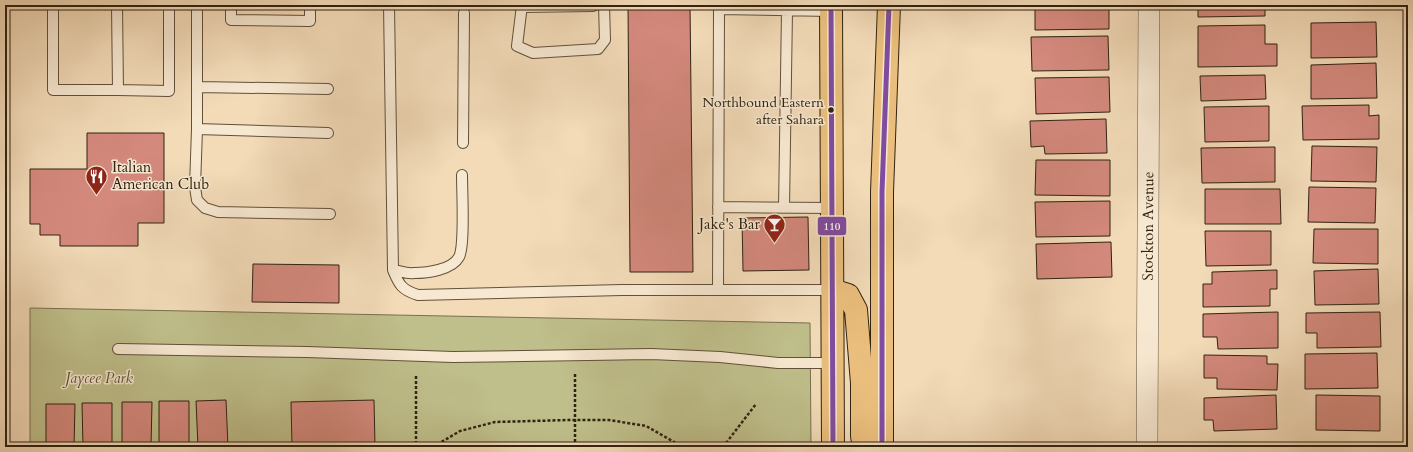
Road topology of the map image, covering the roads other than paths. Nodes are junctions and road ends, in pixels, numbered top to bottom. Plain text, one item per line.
1 (53, 5) edge
2 (117, 5) edge
3 (169, 5) edge
4 (197, 5) edge
5 (231, 5) edge
6 (310, 5) edge
7 (389, 5) edge
8 (604, 5) edge
9 (889, 5) edge
10 (1149, 5) edge
11 (522, 6) edge
12 (593, 6) edge
13 (831, 8) edge
14 (787, 10) junction
15 (464, 13) dead end
16 (197, 87) junction
17 (328, 89) dead end
18 (118, 90) junction
19 (197, 129) junction
20 (328, 133) dead end
21 (463, 143) dead end
22 (462, 175) dead end
23 (718, 207) junction
24 (784, 208) junction
25 (832, 208) junction
26 (330, 214) dead end
27 (393, 270) junction
28 (718, 290) junction
29 (832, 290) junction
30 (118, 349) dead end
31 (833, 363) junction
32 (833, 447) edge
33 (864, 447) edge
34 (882, 447) edge
35 (1147, 447) edge

1 - 18 lane
2 - 18 lane
3 - 18 lane
4 - 16 lane
5 - 6 lane
7 - 27 lane
8 - 11 lane
9 - 34 main road
10 - 35 street, Stockton Avenue
11 - 12 lane
13 - 14 lane
13 - 25 main road
14 - 23 lane
14 - 24 lane
15 - 21 lane
16 - 17 lane
16 - 19 lane
19 - 20 lane
19 - 26 lane
22 - 27 lane
23 - 24 lane
23 - 28 lane
24 - 25 lane
25 - 29 main road
27 - 28 lane
28 - 29 lane
29 - 31 main road
29 - 33 main road
30 - 31 lane
31 - 32 main road

